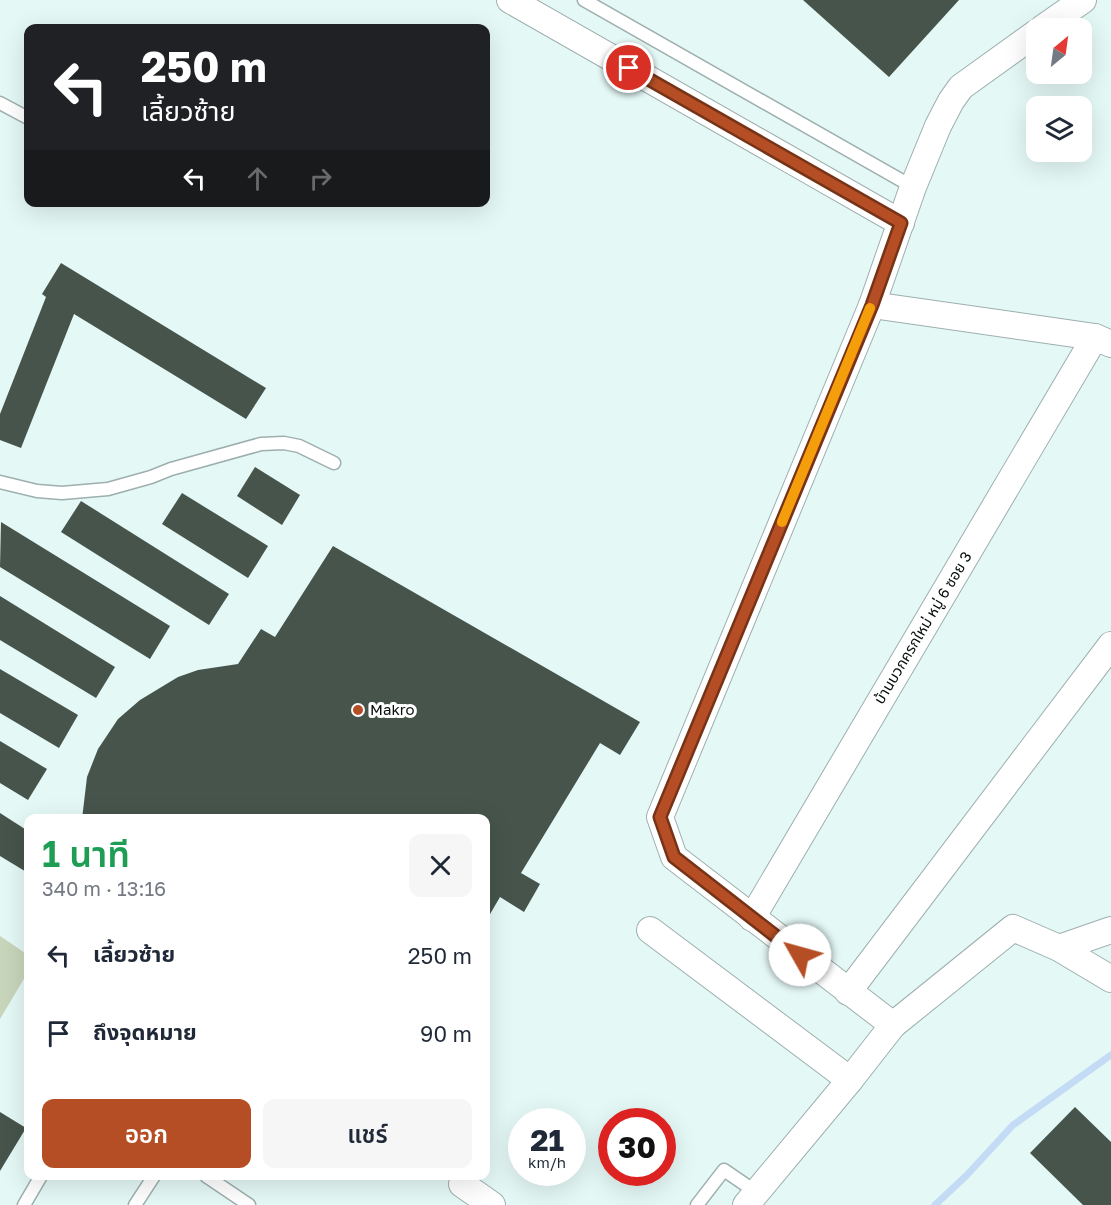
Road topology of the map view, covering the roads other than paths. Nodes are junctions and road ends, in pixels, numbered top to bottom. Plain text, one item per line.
1 (510, 0) edge
2 (584, 0) edge
3 (1083, 0) edge
4 (1057, 18) edge
5 (1026, 40) edge
6 (0, 103) edge
7 (24, 116) edge
8 (913, 188) junction
9 (901, 223) junction
10 (872, 305) junction
11 (1103, 341) edge
12 (334, 463) dead end
13 (0, 482) edge
14 (1111, 645) edge
15 (752, 918) junction
16 (650, 930) dead end
17 (1111, 930) edge
18 (1059, 948) junction
19 (1111, 979) edge
20 (848, 992) junction
21 (893, 1025) junction
22 (850, 1080) junction
23 (39, 1180) edge
24 (151, 1180) edge
25 (212, 1180) edge
26 (462, 1184) dead end
27 (751, 1199) edge
28 (24, 1205) edge
29 (135, 1205) edge
30 (249, 1205) edge
31 (492, 1205) edge
32 (697, 1205) edge

1 - 9 street
2 - 8 lane
3 - 4 street
5 - 8 street
6 - 7 lane
8 - 9 street
9 - 10 street
10 - 11 street
10 - 15 street
11 - 15 street, บ้านบวกครกใหม่ หมู่ 6 ซอย 3
12 - 13 lane
14 - 20 street
15 - 20 street
16 - 22 street
17 - 18 street
18 - 19 street
18 - 21 street
20 - 21 street
21 - 22 street
22 - 27 street
23 - 28 lane
24 - 29 lane
25 - 30 lane
26 - 31 street
27 - 32 lane

